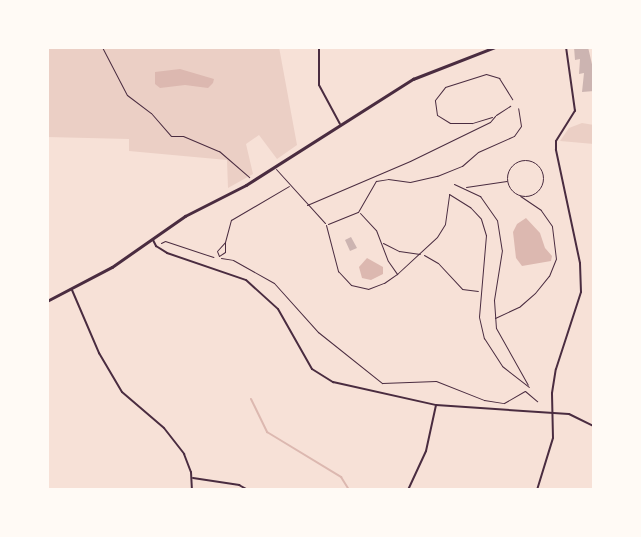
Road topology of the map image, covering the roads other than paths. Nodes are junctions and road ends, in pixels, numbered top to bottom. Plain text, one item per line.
1 (319, 47) edge
2 (495, 47) edge
3 (566, 47) edge
4 (512, 99) dead end
5 (510, 106) dead end
6 (518, 108) dead end
7 (495, 116) junction
8 (340, 124) junction
9 (274, 167) junction
10 (507, 181) junction
11 (454, 184) dead end
12 (289, 186) junction
13 (464, 187) junction
14 (520, 196) junction
15 (307, 205) junction
16 (358, 212) junction
17 (326, 225) junction
18 (153, 239) junction
19 (225, 242) dead end
20 (383, 243) junction
21 (422, 254) junction
22 (397, 274) junction
23 (72, 289) junction
24 (480, 291) junction
25 (47, 301) edge
26 (494, 318) junction
27 (436, 405) junction
28 (553, 412) junction
29 (594, 426) edge
30 (192, 478) junction
31 (192, 490) edge
32 (248, 490) edge
33 (408, 490) edge
34 (537, 490) edge

1 - 8 street
2 - 8 main road
3 - 28 street
4 - 7 lane
5 - 7 lane
6 - 16 lane
7 - 15 lane
8 - 9 main road
9 - 12 lane
9 - 18 main road
10 - 13 lane
10 - 14 lane
10 - 14 lane
11 - 13 lane
12 - 15 lane
12 - 19 lane
13 - 26 lane
14 - 26 lane
15 - 17 lane
16 - 17 lane
16 - 20 lane
17 - 22 lane
18 - 23 main road
18 - 27 street
20 - 21 lane
20 - 22 lane
21 - 22 lane
21 - 24 lane
21 - 24 lane
23 - 25 main road
23 - 30 street
24 - 26 lane
27 - 28 street
27 - 33 street
28 - 29 street
28 - 34 street
30 - 31 street
30 - 32 street

